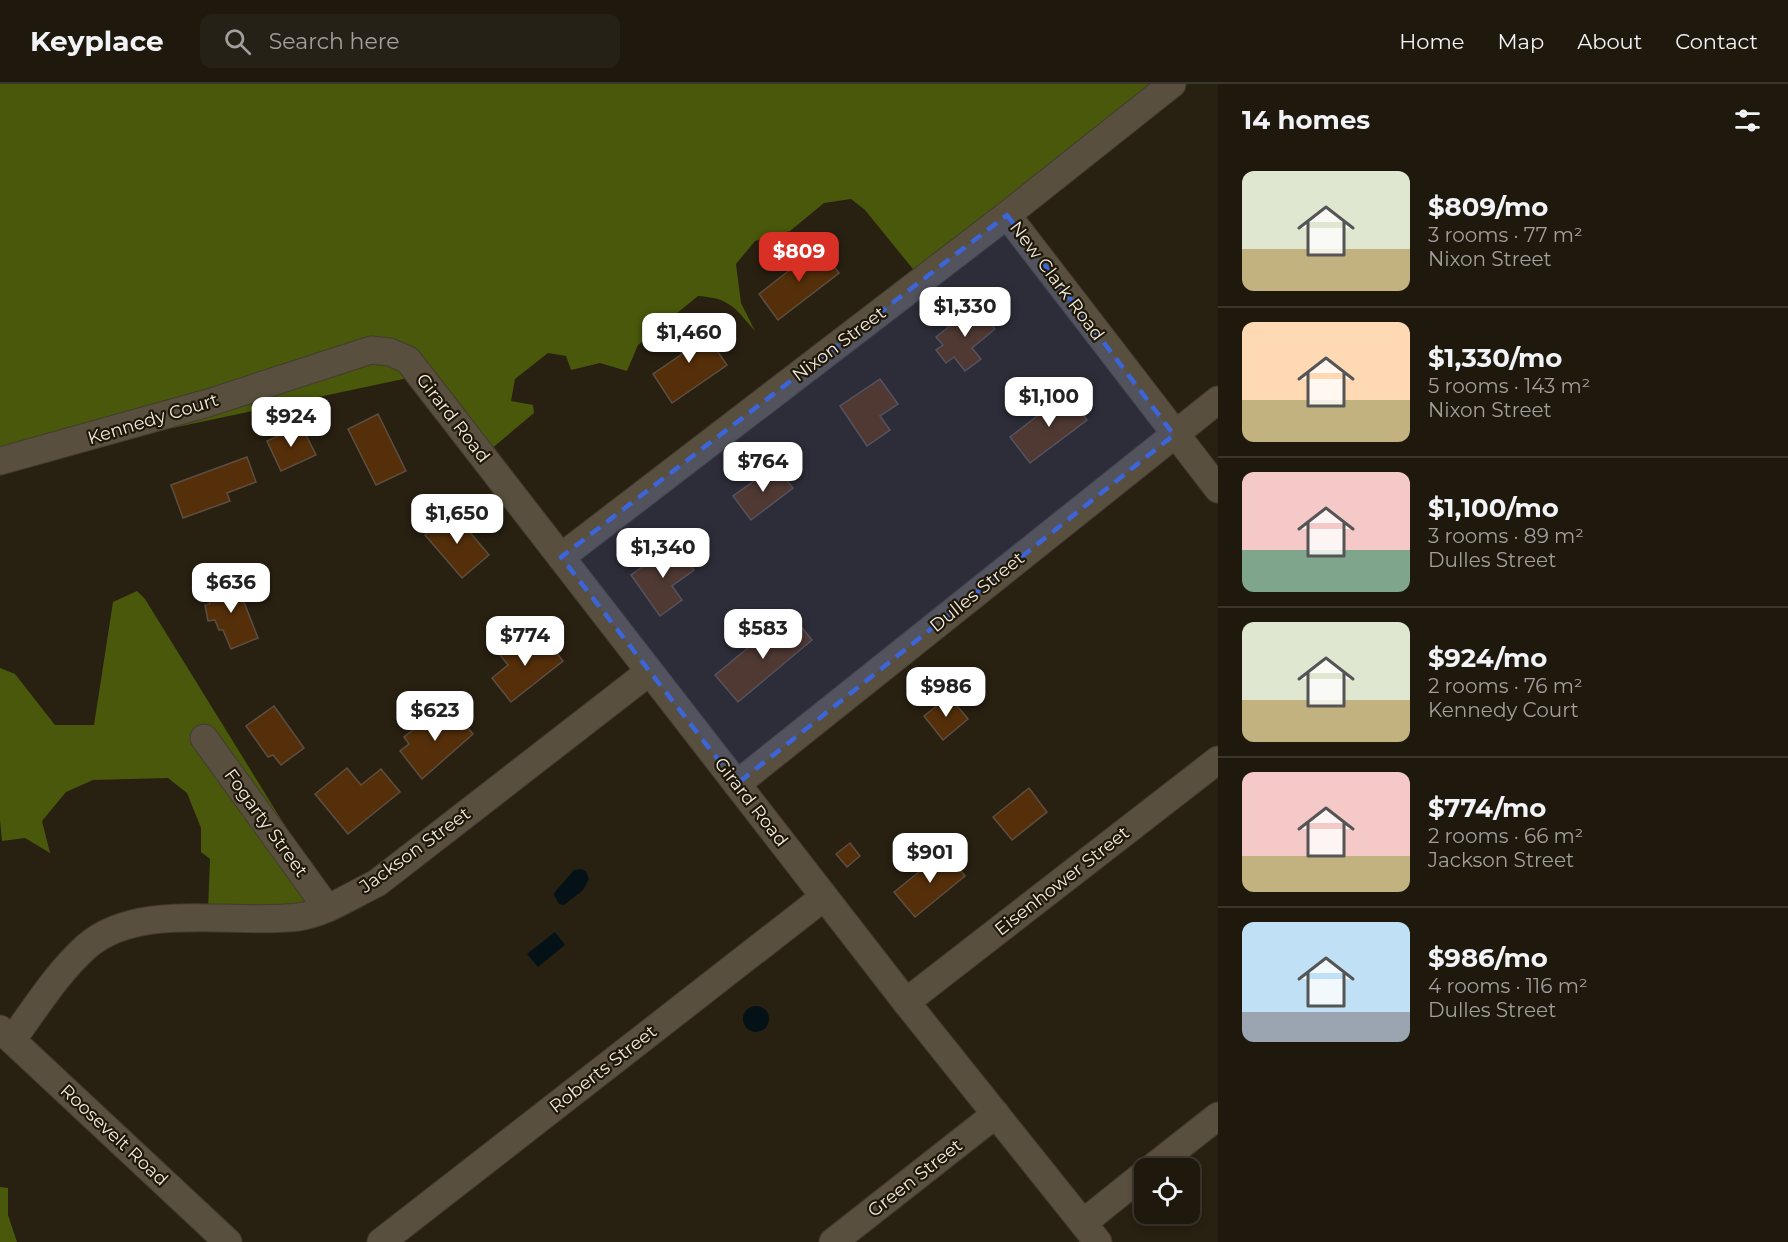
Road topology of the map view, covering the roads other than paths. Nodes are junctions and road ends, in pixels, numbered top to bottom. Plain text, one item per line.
1 (1172, 84) edge
2 (1007, 215) junction
3 (408, 360) joint
4 (1218, 400) edge
5 (1174, 435) junction
6 (0, 461) edge
7 (1218, 489) edge
8 (561, 556) junction
9 (649, 672) junction
10 (204, 738) dead end
11 (1218, 760) edge
12 (737, 784) junction
13 (824, 897) junction
14 (327, 908) junction
15 (906, 1002) junction
16 (6, 1034) edge
17 (996, 1114) junction
18 (1218, 1116) edge
19 (1165, 1158) edge
20 (1134, 1185) edge
21 (1090, 1233) edge
22 (228, 1242) edge
23 (381, 1242) edge
24 (833, 1242) edge

1 - 2 street, Nixon Street
2 - 5 street, New Clark Road
2 - 8 street, Nixon Street
3 - 6 street, Kennedy Court
3 - 8 street, Girard Road
4 - 5 street, Dulles Street
5 - 7 street, New Clark Road
5 - 12 street, Dulles Street
8 - 9 street, Girard Road
9 - 12 street, Girard Road
9 - 14 street, Jackson Street
10 - 14 street, Fogarty Street
11 - 15 street, Eisenhower Street
12 - 13 street, Girard Road
13 - 15 street, Girard Road
13 - 23 street, Roberts Street
14 - 16 street, Jackson Street
15 - 17 street, Girard Road
16 - 22 street, Roosevelt Road
17 - 21 street, Girard Road
17 - 24 street, Green Street
18 - 19 street
20 - 21 street

